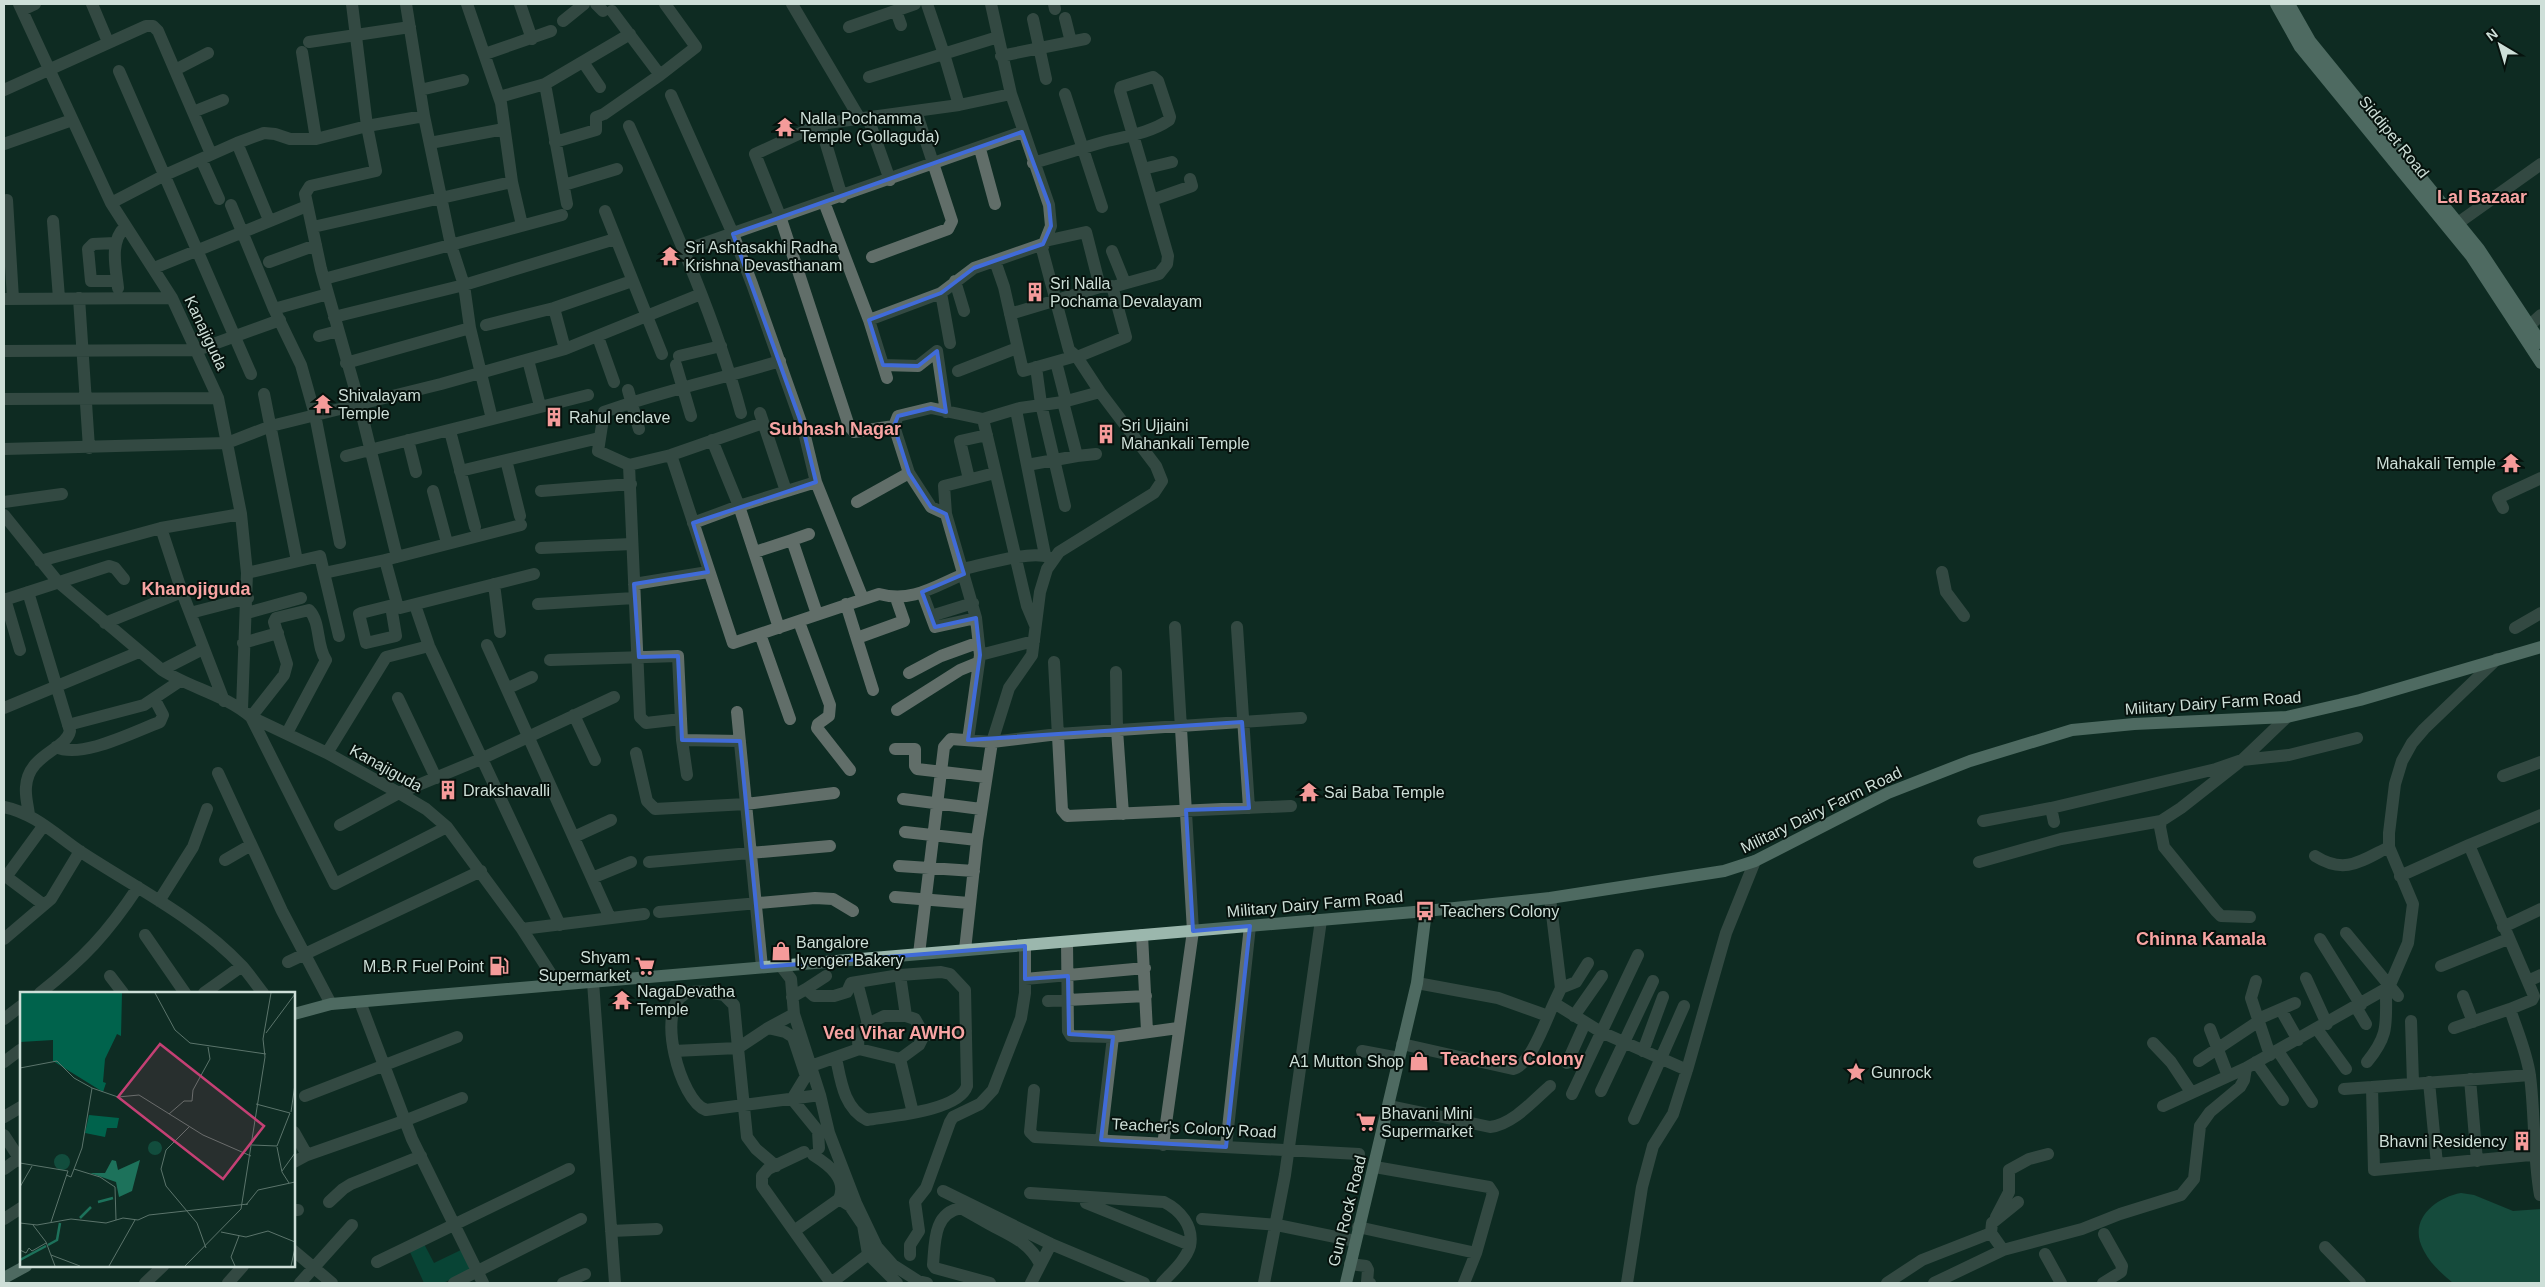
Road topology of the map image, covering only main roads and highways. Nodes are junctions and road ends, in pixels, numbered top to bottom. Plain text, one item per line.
1 (2276, 4) edge
2 (2289, 4) edge
3 (2541, 343) edge
4 (2541, 363) edge
5 (2541, 647) edge
6 (1426, 911) junction
7 (295, 1014) edge
8 (24, 1267) edge
9 (4, 1278) edge
10 (1346, 1283) edge

1 - 4 main road, Siddipet Road
2 - 3 main road, Siddipet Road
5 - 6 main road, Military Dairy Farm Road
6 - 7 main road, Military Dairy Farm Road
6 - 10 main road, Gun Rock Road
8 - 9 main road

